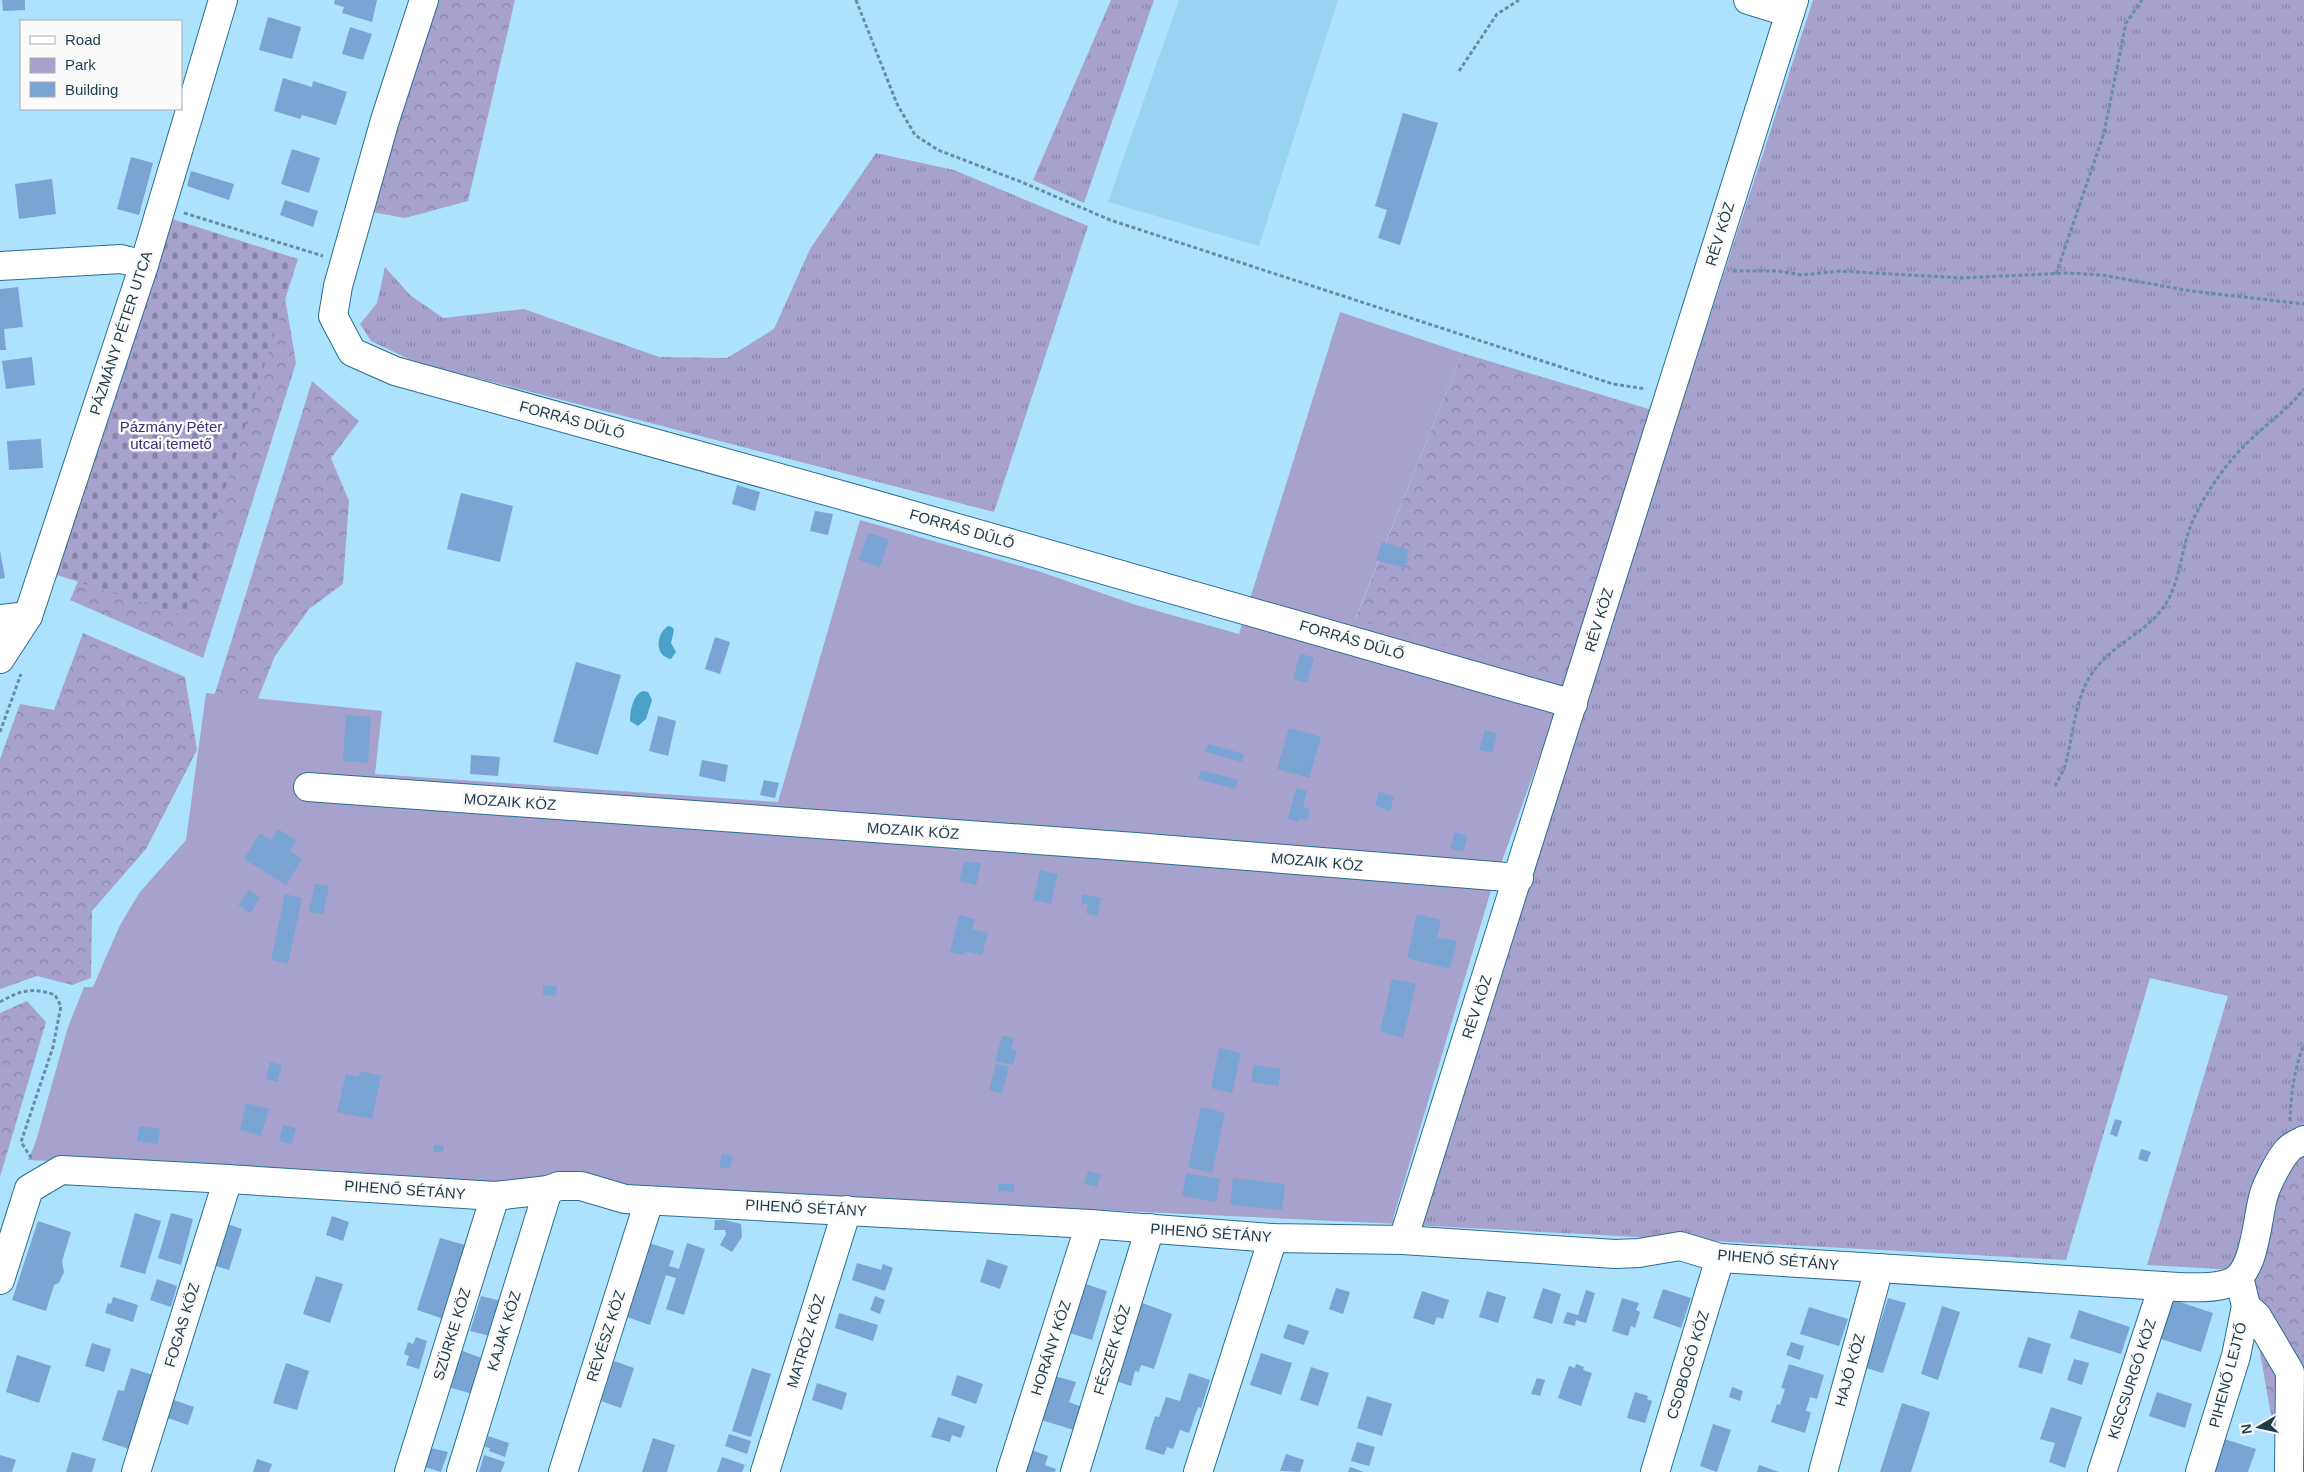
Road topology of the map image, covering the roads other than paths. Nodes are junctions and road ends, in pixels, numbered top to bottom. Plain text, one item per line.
1 (223, 0) edge
2 (424, 0) edge
3 (1748, 0) edge
4 (1792, 6) edge
5 (144, 265) junction
6 (0, 266) edge
7 (28, 616) junction
8 (0, 619) edge
9 (0, 659) edge
10 (1573, 704) junction
11 (308, 787) dead end
12 (1519, 878) junction
13 (2296, 1145) edge
14 (228, 1178) junction
15 (548, 1190) junction
16 (495, 1196) junction
17 (649, 1200) junction
18 (847, 1210) junction
19 (1090, 1224) junction
20 (1150, 1228) junction
21 (1272, 1238) junction
22 (1403, 1240) junction
23 (1720, 1258) junction
24 (1879, 1268) junction
25 (2239, 1277) junction
26 (0, 1280) edge
27 (2163, 1286) junction
28 (2246, 1306) junction
29 (136, 1472) edge
30 (409, 1472) edge
31 (461, 1472) edge
32 (564, 1472) edge
33 (764, 1472) edge
34 (1011, 1472) edge
35 (1075, 1472) edge
36 (1198, 1472) edge
37 (1655, 1472) edge
38 (1823, 1472) edge
39 (2102, 1472) edge
40 (2200, 1472) edge
41 (2289, 1472) edge

1 - 5 street, PÁZMÁNY PÉTER UTCA
2 - 10 street, FORRÁS DŰLŐ
3 - 4 street
4 - 10 street, RÉV KÖZ
5 - 6 street
5 - 7 street, PÁZMÁNY PÉTER UTCA
7 - 8 street
7 - 9 street, PÁZMÁNY PÉTER UTCA
10 - 12 street, RÉV KÖZ
11 - 12 street, MOZAIK KÖZ
12 - 22 street, RÉV KÖZ
13 - 25 street
14 - 16 street, PIHENŐ SÉTÁNY
14 - 26 street, PIHENŐ SÉTÁNY
14 - 29 street, FOGAS KÖZ
15 - 16 street, PIHENŐ SÉTÁNY
15 - 17 street, PIHENŐ SÉTÁNY
15 - 31 street, KAJAK KÖZ
16 - 30 street, SZÜRKE KÖZ
17 - 18 street, PIHENŐ SÉTÁNY
17 - 32 street, RÉVÉSZ KÖZ
18 - 19 street, PIHENŐ SÉTÁNY
18 - 33 street, MATRÓZ KÖZ
19 - 20 street, PIHENŐ SÉTÁNY
19 - 34 street, HORÁNY KÖZ
20 - 21 street, PIHENŐ SÉTÁNY
20 - 35 street, FÉSZEK KÖZ
21 - 22 street, PIHENŐ SÉTÁNY
21 - 36 street
22 - 23 street, PIHENŐ SÉTÁNY
23 - 24 street, PIHENŐ SÉTÁNY
23 - 37 street, CSOBOGÓ KÖZ
24 - 27 street, PIHENŐ SÉTÁNY
24 - 38 street, HAJÓ KÖZ
25 - 27 street, PIHENŐ SÉTÁNY
25 - 28 street, PIHENŐ LEJTŐ
27 - 39 street, KISCSURGÓ KÖZ
28 - 40 street, PIHENŐ LEJTŐ
28 - 41 street

